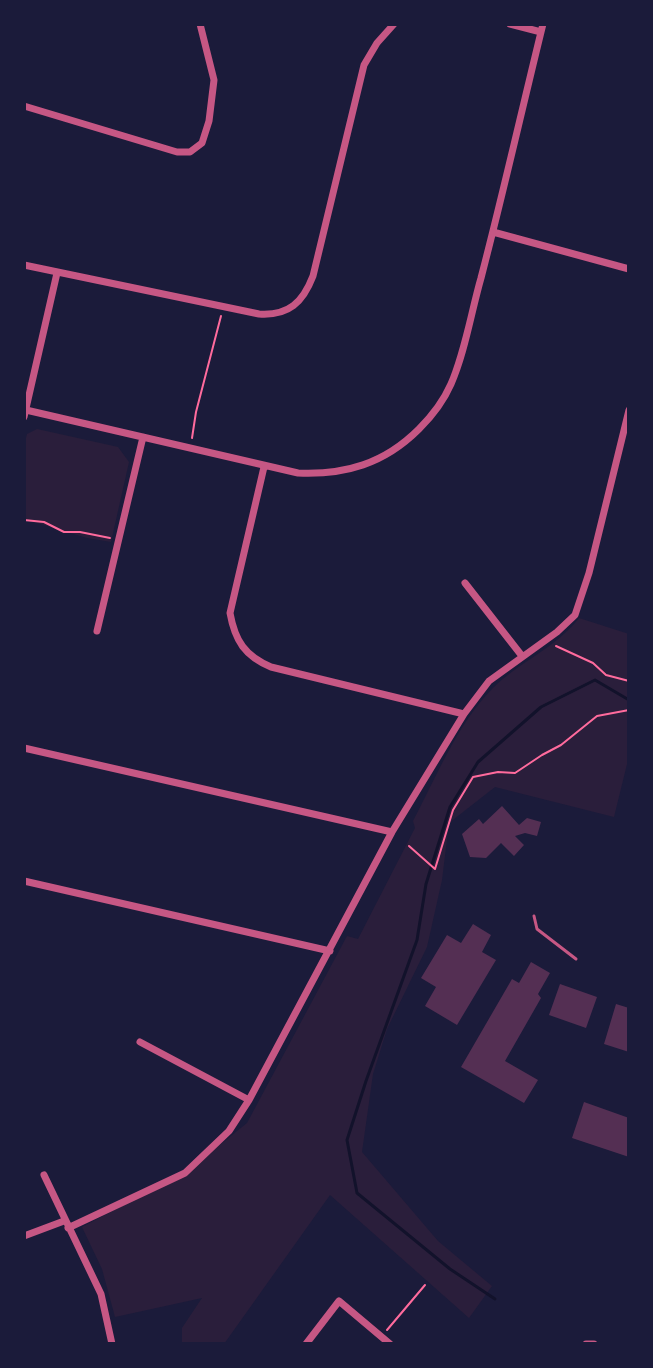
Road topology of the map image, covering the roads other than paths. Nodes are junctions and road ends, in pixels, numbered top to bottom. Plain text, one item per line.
1 (200, 24) edge
2 (394, 24) edge
3 (510, 24) edge
4 (542, 28) edge
5 (24, 106) edge
6 (493, 232) junction
7 (24, 265) edge
8 (629, 269) edge
9 (57, 273) junction
10 (629, 410) edge
11 (25, 414) edge
12 (627, 425) edge
13 (143, 437) junction
14 (264, 467) junction
15 (465, 583) dead end
16 (97, 631) dead end
17 (522, 656) junction
18 (464, 714) junction
19 (24, 748) edge
20 (392, 832) junction
21 (24, 881) edge
22 (534, 916) dead end
23 (330, 951) junction
24 (576, 959) dead end
25 (140, 1042) dead end
26 (249, 1100) junction
27 (44, 1175) dead end
28 (66, 1224) junction
29 (24, 1236) edge
30 (112, 1344) edge
31 (306, 1344) edge
32 (390, 1344) edge
33 (586, 1344) edge
34 (594, 1344) edge

1 - 5 street
2 - 9 street
3 - 4 street
4 - 6 street
6 - 8 street
6 - 14 street
7 - 9 street
9 - 11 street
10 - 12 street
11 - 13 street
12 - 17 street
13 - 14 street
13 - 16 street
14 - 18 street
15 - 17 street
17 - 18 street
18 - 20 street
19 - 20 street
20 - 23 street
21 - 23 street
22 - 24 lane
23 - 26 street
25 - 26 street
26 - 28 street
27 - 28 street
28 - 29 street
28 - 30 street
31 - 32 street
33 - 34 street

